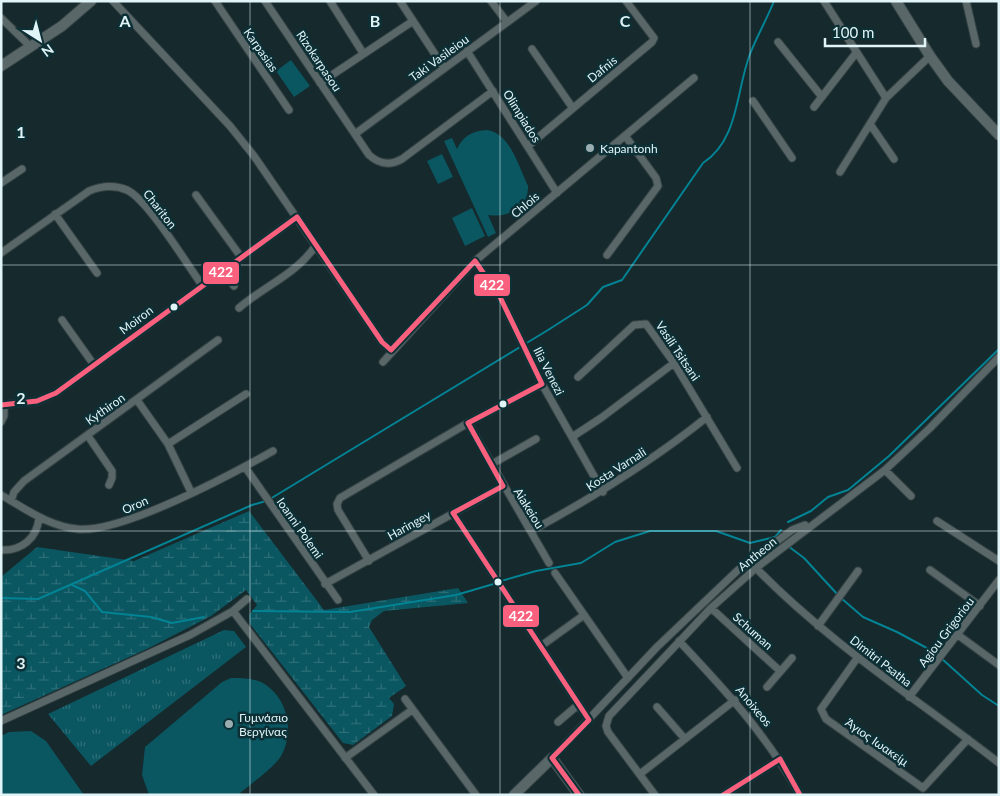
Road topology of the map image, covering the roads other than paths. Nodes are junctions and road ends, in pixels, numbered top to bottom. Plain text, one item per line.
1 (91, 1) edge
2 (114, 1) edge
3 (215, 1) edge
4 (265, 1) edge
5 (330, 1) edge
6 (400, 1) edge
7 (491, 1) edge
8 (536, 1) edge
9 (626, 1) edge
10 (824, 1) edge
11 (966, 1) edge
12 (898, 2) edge
13 (1, 18) edge
14 (413, 21) junction
15 (507, 22) junction
16 (778, 42) dead end
17 (976, 44) dead end
18 (31, 47) junction
19 (532, 49) dead end
20 (467, 51) junction
21 (363, 53) junction
22 (856, 53) junction
23 (930, 56) junction
24 (1, 66) edge
25 (444, 68) junction
26 (694, 78) dead end
27 (320, 83) junction
28 (493, 91) junction
29 (822, 97) junction
30 (886, 98) junction
31 (753, 101) dead end
32 (814, 107) dead end
33 (572, 108) junction
34 (289, 110) dead end
35 (870, 124) junction
36 (355, 134) junction
37 (999, 135) edge
38 (626, 137) junction
39 (528, 146) junction
40 (792, 158) dead end
41 (894, 159) dead end
42 (22, 169) dead end
43 (840, 172) dead end
44 (1, 184) edge
45 (557, 192) junction
46 (196, 195) dead end
47 (55, 214) junction
48 (297, 217) junction
49 (316, 245) junction
50 (1, 253) edge
51 (607, 255) dead end
52 (241, 257) junction
53 (475, 261) junction
54 (222, 270) junction
55 (97, 273) dead end
56 (202, 285) junction
57 (234, 286) dead end
58 (239, 308) dead end
59 (62, 320) dead end
60 (218, 340) dead end
61 (392, 350) junction
62 (999, 357) edge
63 (383, 362) dead end
64 (674, 363) junction
65 (94, 365) junction
66 (578, 377) dead end
67 (542, 384) junction
68 (246, 394) dead end
69 (137, 400) junction
70 (3, 405) edge
71 (708, 417) junction
72 (1, 422) edge
73 (468, 423) junction
74 (88, 436) junction
75 (572, 437) junction
76 (536, 438) dead end
77 (168, 444) junction
78 (273, 451) dead end
79 (492, 464) junction
80 (245, 467) junction
81 (737, 468) dead end
82 (885, 470) junction
83 (109, 485) dead end
84 (503, 486) junction
85 (191, 492) junction
86 (603, 492) junction
87 (1, 495) edge
88 (911, 496) dead end
89 (11, 501) junction
90 (453, 513) junction
91 (39, 518) junction
92 (936, 521) dead end
93 (805, 525) dead end
94 (531, 531) junction
95 (1, 550) edge
96 (369, 560) junction
97 (999, 562) edge
98 (549, 563) dead end
99 (756, 568) junction
100 (930, 570) dead end
101 (858, 571) dead end
102 (555, 573) dead end
103 (999, 580) edge
104 (325, 584) junction
105 (247, 599) dead end
106 (338, 600) dead end
107 (980, 606) junction
108 (711, 608) junction
109 (233, 611) junction
110 (584, 615) junction
111 (818, 626) junction
112 (958, 635) junction
113 (679, 641) junction
114 (541, 646) junction
115 (858, 657) junction
116 (792, 658) dead end
117 (999, 665) edge
118 (780, 671) junction
119 (628, 678) junction
120 (767, 687) dead end
121 (909, 697) junction
122 (405, 699) dead end
123 (735, 700) junction
124 (579, 704) junction
125 (657, 707) dead end
126 (412, 710) junction
127 (1, 720) edge
128 (589, 720) junction
129 (558, 722) dead end
130 (684, 739) junction
131 (968, 739) junction
132 (345, 758) junction
133 (552, 758) junction
134 (780, 759) junction
135 (999, 763) edge
136 (640, 774) junction
137 (725, 794) edge
138 (374, 795) edge
139 (476, 795) edge
140 (514, 795) edge
141 (579, 795) edge
142 (655, 795) edge
143 (800, 795) edge

1 - 18 street
2 - 48 street
3 - 34 street, Karpasias
4 - 27 street, Rizokarpasou
5 - 21 street
6 - 14 street
7 - 15 street
8 - 15 street, Taki Vasileiou
9 - 33 street, Dafnis
10 - 22 street
11 - 17 street
12 - 23 street
13 - 18 street
14 - 21 street
14 - 25 street
15 - 20 street, Taki Vasileiou
16 - 29 street
18 - 24 street
19 - 33 street
20 - 25 street, Taki Vasileiou
20 - 28 street, Olimpiados
21 - 27 street
22 - 29 street
22 - 30 street
23 - 30 street
23 - 37 street
25 - 36 street, Taki Vasileiou
26 - 38 street, Chlois
27 - 36 street, Rizokarpasou
28 - 36 street, Rizokarpasou
28 - 39 street, Olimpiados
29 - 32 street
30 - 35 street
31 - 40 street
33 - 39 street, Dafnis
35 - 41 street
35 - 43 street
38 - 45 street, Chlois
38 - 51 street
39 - 45 street, Olimpiados
42 - 44 street
45 - 53 street, Chlois
46 - 52 street
47 - 50 street, Chariton
47 - 55 street
47 - 56 street, Chariton
48 - 49 street
48 - 52 street, Moiron
49 - 58 street
49 - 61 street
52 - 54 street, Moiron
53 - 61 street, Chlois
53 - 67 street, Ilia Venezi
54 - 56 street, Moiron
54 - 57 street
56 - 65 street, Moiron
59 - 65 street
60 - 69 street, Kythiron
61 - 63 street, Chlois
62 - 82 street, Antheon
64 - 66 street, Vasili Tsitsani
64 - 71 street, Vasili Tsitsani
64 - 75 street
65 - 70 street, Moiron
67 - 73 street
67 - 75 street, Ilia Venezi
68 - 77 street
69 - 74 street, Kythiron
69 - 77 street
70 - 72 street, Moiron
71 - 81 street, Vasili Tsitsani
71 - 86 street, Kosta Varnali
73 - 79 street, Aiakeiou
73 - 96 street
74 - 83 street
74 - 89 street, Kythiron
75 - 86 street, Ilia Venezi
76 - 79 street
77 - 85 street
78 - 80 street, Oron
79 - 84 street, Aiakeiou
80 - 85 street, Oron
80 - 104 street, Ioanni Polemi
82 - 88 street
82 - 99 street, Antheon
84 - 90 street, Haringey
84 - 94 street, Aiakeiou
85 - 91 street, Oron
86 - 94 street, Kosta Varnali
87 - 89 street, Oron
89 - 91 street, Oron
90 - 96 street, Haringey
90 - 114 street
91 - 95 street
92 - 97 street
93 - 119 street
94 - 98 street, Aiakeiou
96 - 104 street, Haringey
99 - 108 street, Antheon
99 - 111 street, Dimitri Psatha
100 - 107 street
101 - 111 street
102 - 110 street
103 - 107 street, Agiou Grigoriou
104 - 106 street, Ioanni Polemi
105 - 109 street
107 - 112 street, Agiou Grigoriou
108 - 113 street, Antheon
108 - 118 street, Schuman
109 - 127 street
109 - 132 street
110 - 114 street
110 - 119 street
111 - 115 street, Dimitri Psatha
112 - 117 street
112 - 121 street, Agiou Grigoriou
113 - 123 street, Anoixeos
113 - 136 street, Antheon
114 - 124 street
115 - 121 street, Dimitri Psatha
115 - 131 street, Άγιος Ιωακείμ
116 - 118 street
118 - 120 street
119 - 128 street
121 - 131 street, Dimitri Psatha
122 - 126 street
123 - 130 street
123 - 134 street, Anoixeos
124 - 128 street
124 - 129 street
125 - 130 street
126 - 132 street
126 - 139 street
128 - 133 street
130 - 136 street
131 - 135 street, Dimitri Psatha
132 - 138 street
133 - 140 street
133 - 141 street
134 - 137 street
134 - 143 street, Anoixeos
136 - 142 street, Antheon

